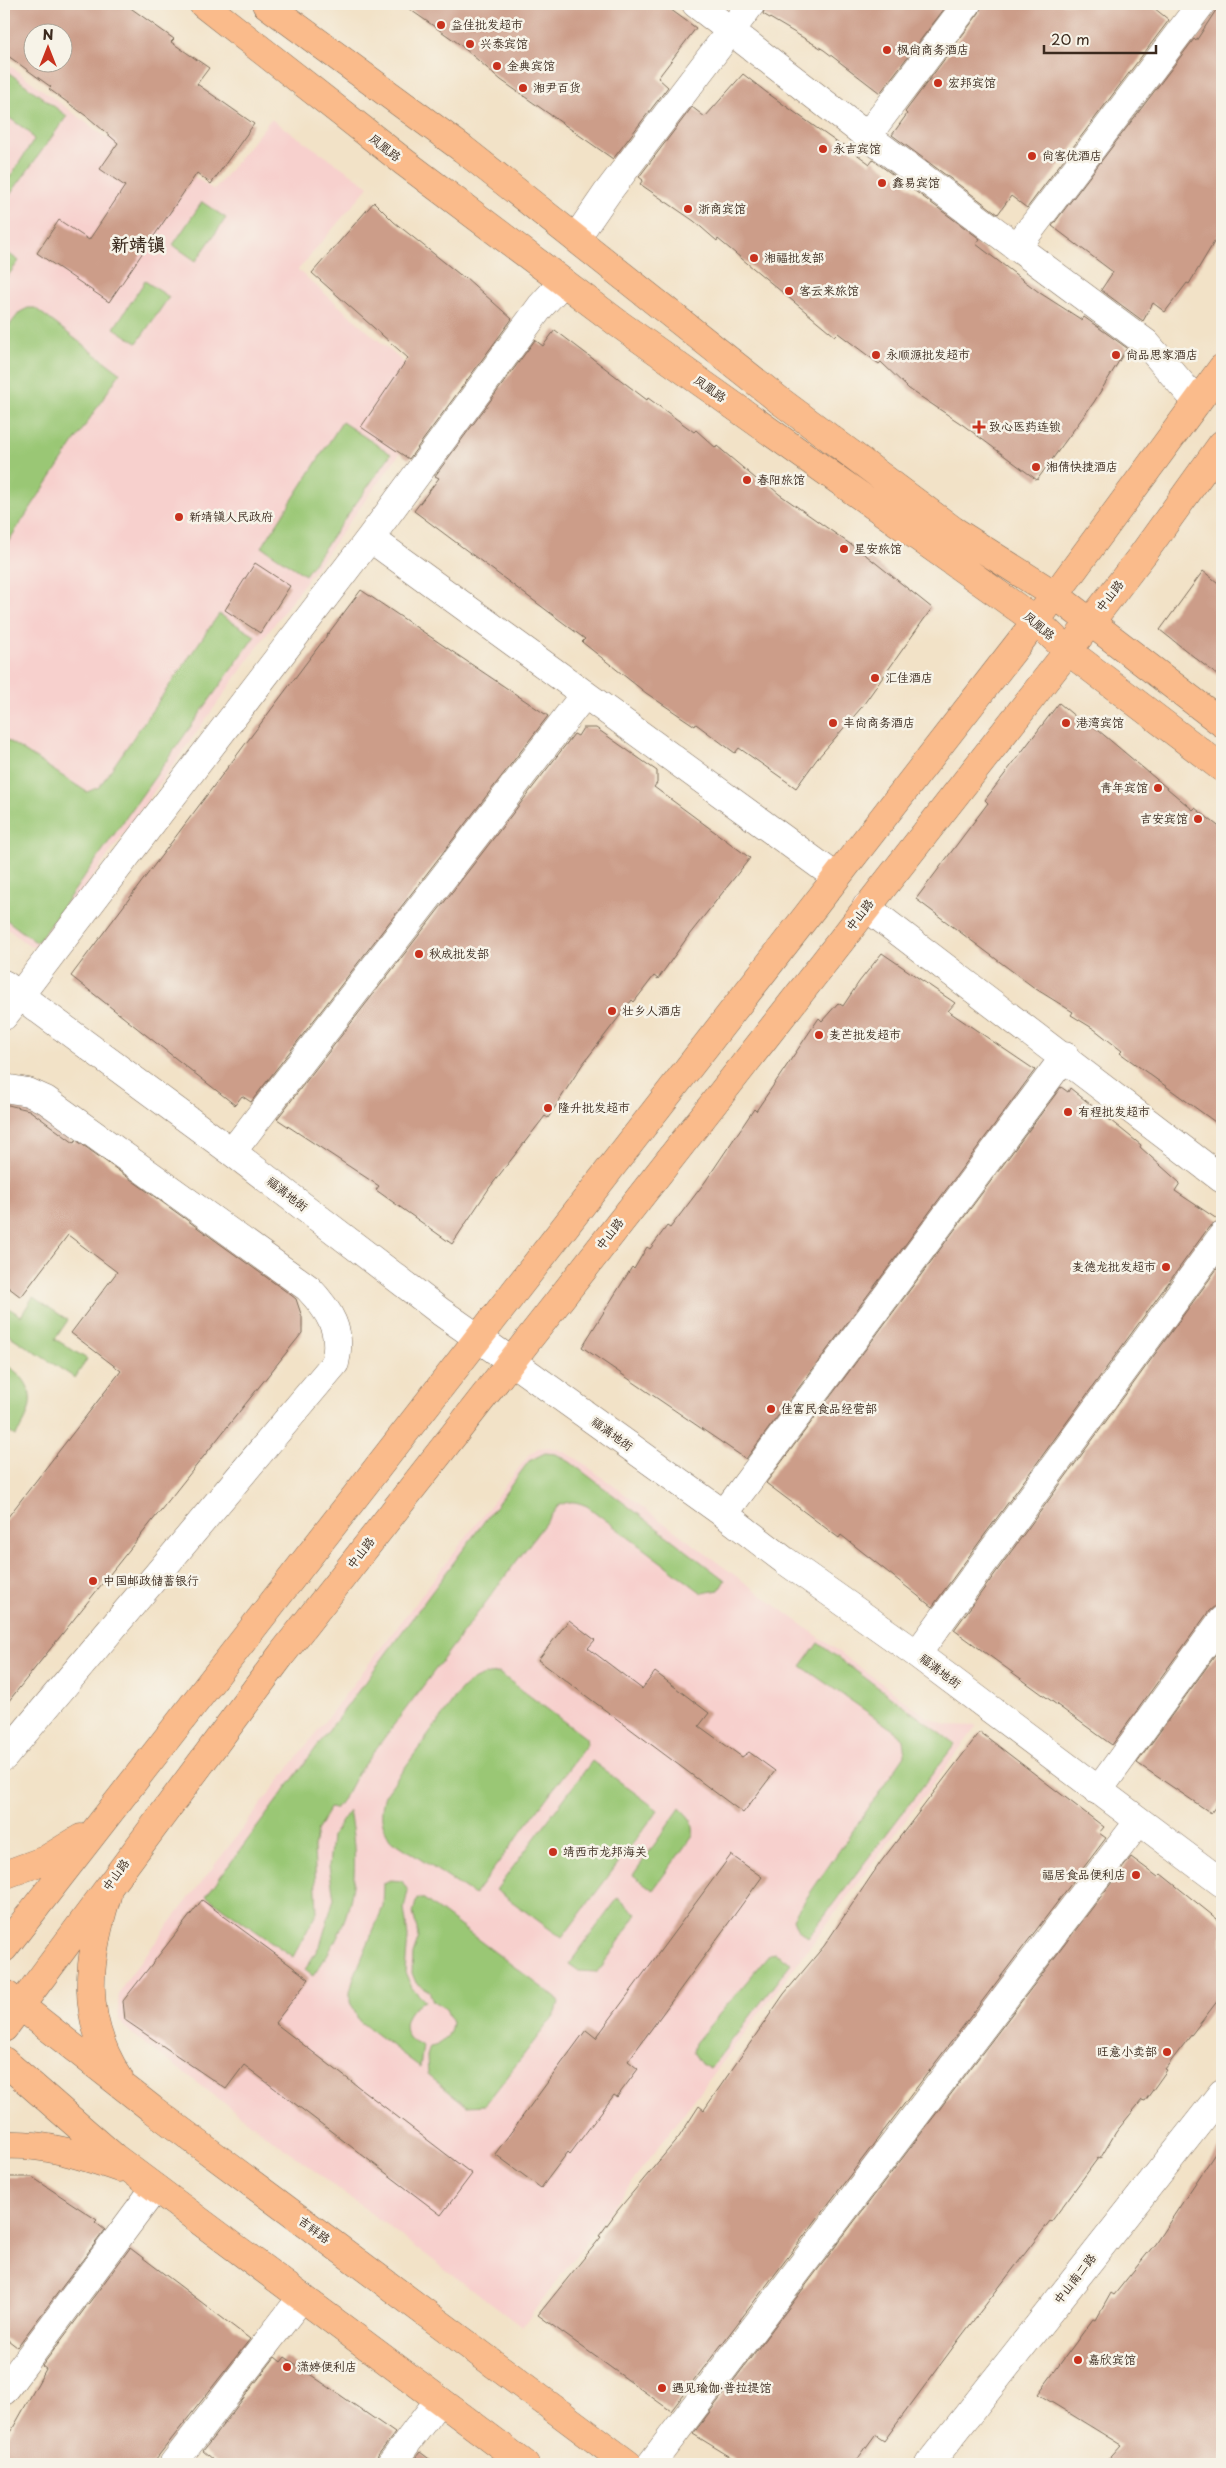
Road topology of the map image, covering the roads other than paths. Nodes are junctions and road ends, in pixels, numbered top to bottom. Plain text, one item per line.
1 (203, 4) edge
2 (266, 4) edge
3 (696, 4) edge
4 (751, 4) edge
5 (967, 4) edge
6 (1200, 4) edge
7 (730, 31) junction
8 (867, 136) junction
9 (576, 238) junction
10 (1017, 247) junction
11 (563, 282) junction
12 (1222, 368) edge
13 (1197, 402) junction
14 (1222, 444) edge
15 (370, 538) junction
16 (1055, 595) junction
17 (1036, 621) junction
18 (1091, 621) junction
19 (1068, 651) junction
20 (584, 695) junction
21 (1222, 723) edge
22 (1222, 768) edge
23 (836, 877) junction
24 (866, 907) junction
25 (9, 999) edge
26 (1065, 1056) junction
27 (4, 1088) edge
28 (232, 1152) junction
29 (1222, 1179) edge
30 (1222, 1236) edge
31 (479, 1339) junction
32 (511, 1361) junction
33 (724, 1514) junction
34 (1222, 1620) edge
35 (917, 1654) junction
36 (4, 1757) edge
37 (1098, 1791) junction
38 (1139, 1821) junction
39 (95, 1829) junction
40 (116, 1874) junction
41 (4, 1875) edge
42 (1222, 1883) edge
43 (4, 1948) edge
44 (12, 2000) edge
45 (4, 2028) edge
46 (4, 2061) edge
47 (125, 2087) junction
48 (1222, 2093) edge
49 (4, 2145) edge
50 (147, 2181) junction
51 (302, 2297) junction
52 (4, 2390) edge
53 (440, 2400) junction
54 (173, 2464) edge
55 (391, 2464) edge
56 (525, 2464) edge
57 (628, 2464) edge
58 (651, 2464) edge
59 (929, 2464) edge

1 - 11 main road, 凤凰路
2 - 9 main road
3 - 7 street
4 - 7 street
5 - 8 street
6 - 10 street
7 - 8 street
7 - 9 street
8 - 10 street
9 - 16 main road
10 - 13 street
11 - 15 street
11 - 17 main road, 凤凰路
12 - 13 main road
13 - 16 main road
14 - 18 main road, 中山路
15 - 20 street
15 - 25 street
16 - 17 main road
16 - 18 main road
17 - 19 main road, 凤凰路
17 - 23 main road
18 - 19 main road, 中山路
18 - 21 main road
19 - 22 main road, 凤凰路
19 - 24 main road, 中山路
20 - 23 street
20 - 28 street
23 - 31 main road
24 - 26 street
24 - 32 main road, 中山路
25 - 28 street, 福满地街
26 - 29 street
26 - 33 street
27 - 36 street
28 - 31 street, 福满地街
30 - 35 street
31 - 32 street, 福满地街
31 - 39 main road
32 - 33 street, 福满地街
32 - 40 main road, 中山路
33 - 35 street, 福满地街
34 - 37 street
35 - 37 street, 福满地街
37 - 38 street, 福满地街
38 - 42 street, 福满地街
38 - 58 street
39 - 41 main road
39 - 43 main road
40 - 44 main road, 中山路
40 - 47 main road
44 - 45 main road, 中山路
44 - 47 main road, 吉祥路
46 - 50 main road
47 - 57 main road, 吉祥路
48 - 59 street, 中山南二路
49 - 50 main road
50 - 51 main road
50 - 52 street
51 - 53 main road
51 - 54 street
53 - 55 street
53 - 56 main road

